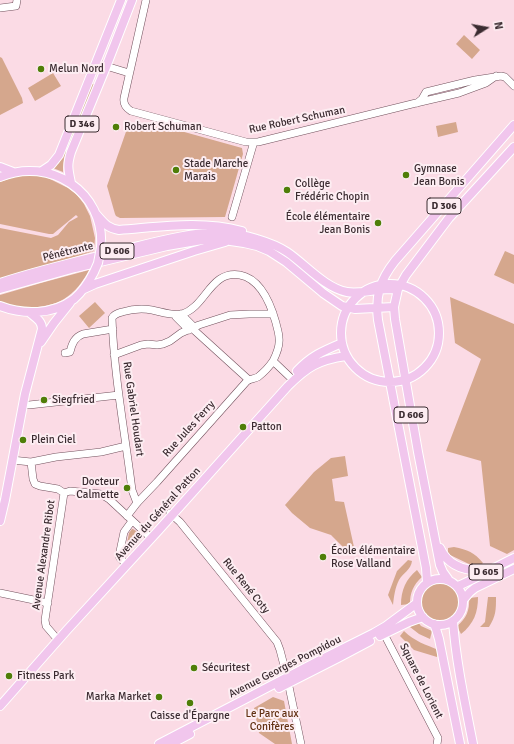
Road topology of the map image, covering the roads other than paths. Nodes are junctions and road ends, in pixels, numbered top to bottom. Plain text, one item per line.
1 (17, 0) edge
2 (121, 0) edge
3 (132, 0) edge
4 (146, 0) edge
5 (0, 8) edge
6 (96, 63) junction
7 (106, 67) junction
8 (130, 73) junction
9 (496, 76) junction
10 (514, 86) edge
11 (416, 103) junction
12 (514, 125) edge
13 (253, 142) junction
14 (514, 147) edge
15 (0, 167) edge
16 (42, 171) junction
17 (13, 172) junction
18 (0, 177) edge
19 (71, 183) junction
20 (96, 214) junction
21 (232, 217) dead end
22 (234, 237) junction
23 (262, 241) junction
24 (0, 283) edge
25 (0, 289) edge
26 (84, 289) junction
27 (398, 289) junction
28 (379, 290) junction
29 (73, 300) junction
30 (394, 307) junction
31 (1, 308) edge
32 (376, 308) junction
33 (30, 313) junction
34 (273, 313) junction
35 (178, 314) junction
36 (192, 328) junction
37 (113, 329) junction
38 (342, 343) junction
39 (36, 350) junction
40 (65, 352) dead end
41 (114, 355) junction
42 (346, 356) junction
43 (273, 361) junction
44 (292, 379) junction
45 (249, 380) junction
46 (119, 395) junction
47 (23, 405) junction
48 (126, 446) junction
49 (12, 460) junction
50 (31, 462) junction
51 (64, 493) junction
52 (137, 503) junction
53 (171, 514) junction
54 (130, 519) junction
55 (0, 521) edge
56 (150, 537) junction
57 (436, 540) junction
58 (514, 558) edge
59 (125, 563) junction
60 (514, 569) edge
61 (489, 570) junction
62 (448, 579) junction
63 (427, 582) junction
64 (458, 586) junction
65 (0, 593) edge
66 (464, 599) junction
67 (48, 603) junction
68 (417, 603) junction
69 (423, 618) junction
70 (453, 621) junction
71 (434, 624) junction
72 (383, 631) junction
73 (58, 639) junction
74 (288, 680) junction
75 (0, 699) edge
76 (0, 706) edge
77 (176, 741) edge
78 (159, 744) edge
79 (301, 744) edge
80 (436, 744) edge
81 (460, 744) edge
82 (472, 744) edge

1 - 5 street
2 - 6 main road, D 346
3 - 7 main road, D 346
4 - 8 street, Rue Robert Schuman
6 - 7 street
6 - 16 main road, D 346
7 - 8 street
7 - 19 main road, D 346
8 - 13 street, Rue Robert Schuman
9 - 10 street
9 - 11 street, Rue Robert Schuman
9 - 11 street, Rue Robert Schuman
11 - 13 street, Rue Robert Schuman
12 - 28 main road, D 306
13 - 21 street
14 - 27 main road, D 306
15 - 17 main road
16 - 17 main road
16 - 19 main road
17 - 18 main road
19 - 20 main road
20 - 23 main road
20 - 26 main road, bridge
22 - 23 main road, D 606
22 - 24 main road, Pénétrante / D 606
22 - 25 main road, Pénétrante / D 606
22 - 26 main road
22 - 32 main road, D 606
23 - 28 main road, D 606
26 - 29 main road
27 - 28 main road, D 606
27 - 30 main road, D 606
28 - 32 main road, D 606
29 - 33 main road
29 - 39 main road
30 - 32 main road, D 606
30 - 57 main road, D 606
31 - 33 main road
32 - 63 main road, D 606
33 - 39 main road
34 - 35 street
34 - 36 street
34 - 43 street
35 - 36 street
35 - 37 street, Rue Gabriel Houdart
36 - 41 street
36 - 45 street
37 - 40 street
37 - 41 street, Rue Gabriel Houdart
38 - 42 main road
38 - 42 main road
38 - 44 main road, Avenue du Général Patton
39 - 47 main road
41 - 46 street, Rue Gabriel Houdart
42 - 44 main road, Avenue du Général Patton
43 - 44 street
43 - 45 street, Rue Jules Ferry
44 - 53 main road, Avenue du Général Patton
45 - 52 street, Rue Jules Ferry
46 - 47 street
46 - 48 street, Rue Gabriel Houdart
47 - 49 main road
48 - 50 street
48 - 52 street, Rue Gabriel Houdart
49 - 50 street
49 - 55 main road
50 - 51 street
51 - 54 street
51 - 67 street, Avenue Alexandre Ribot
52 - 54 street, Rue Jules Ferry
53 - 56 main road, Avenue du Général Patton
53 - 74 street, Rue René Coty
54 - 56 street
54 - 59 street, Rue Jules Ferry
56 - 59 main road, Avenue du Général Patton
56 - 73 main road, Avenue du Général Patton
57 - 61 main road
57 - 62 main road, D 606
58 - 61 main road, D 605
59 - 73 main road, Avenue du Général Patton
60 - 66 main road, D 605
61 - 64 main road, D 605
62 - 63 main road
62 - 64 main road
63 - 68 main road
64 - 66 main road
65 - 67 street
66 - 70 main road
67 - 73 street, Avenue Alexandre Ribot
68 - 69 main road
68 - 72 main road, Avenue Georges Pompidou
69 - 71 main road
69 - 72 main road, Avenue Georges Pompidou
70 - 71 main road
70 - 82 main road
71 - 81 main road
72 - 74 main road, Avenue Georges Pompidou
72 - 74 main road, Avenue Georges Pompidou
72 - 80 street, Square de Lorient
73 - 75 main road, Avenue du Général Patton
73 - 76 main road, Avenue du Général Patton
74 - 77 main road, Avenue Georges Pompidou
74 - 79 street, Rue René Coty
77 - 78 main road, Avenue Georges Pompidou

